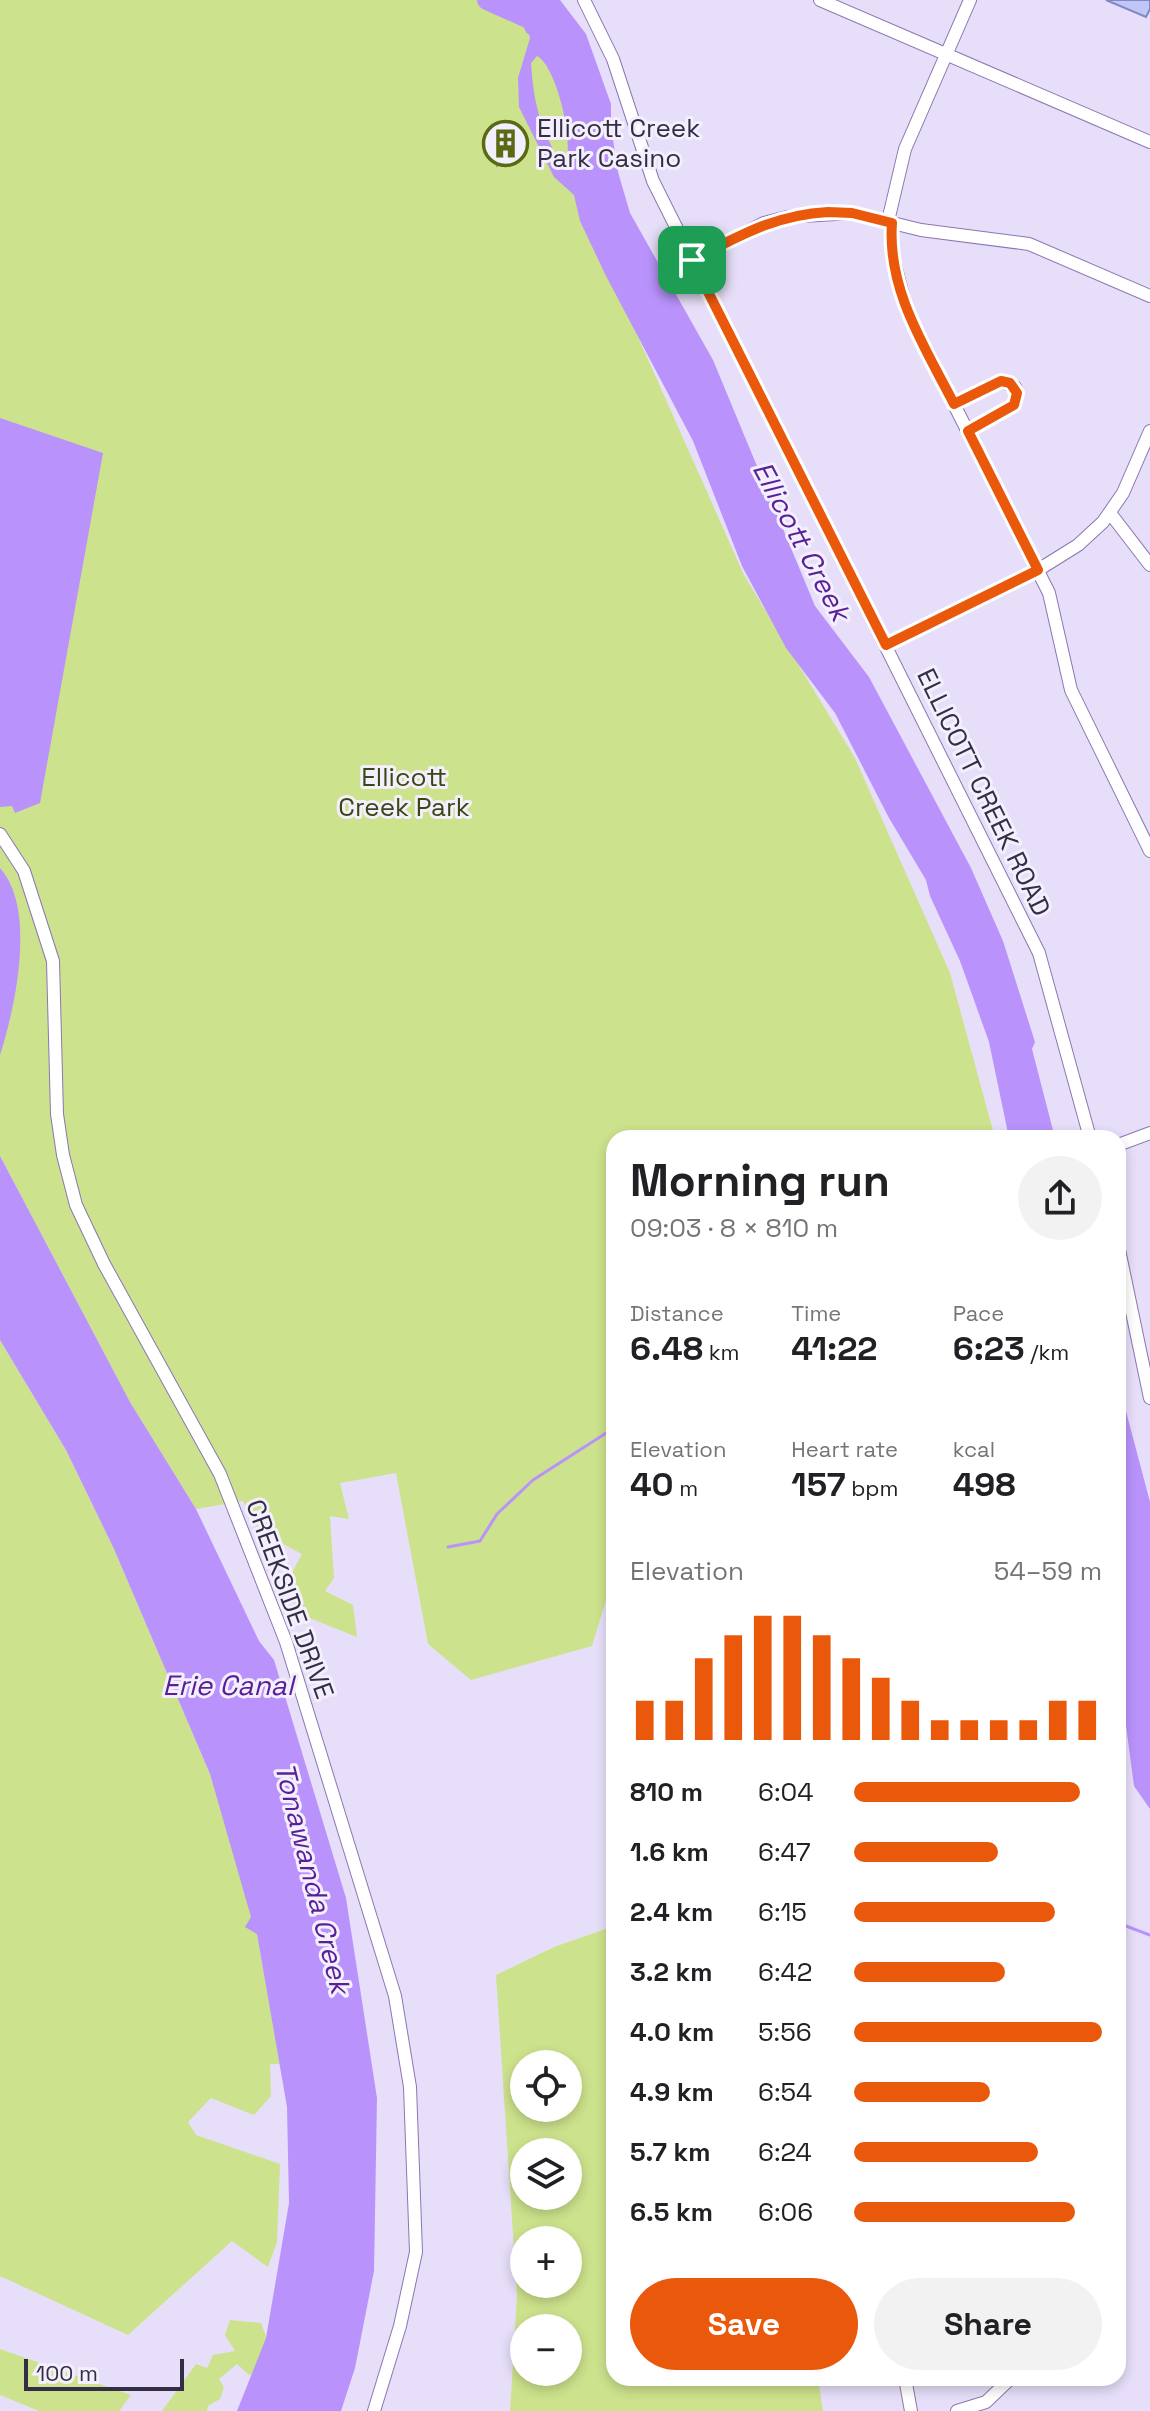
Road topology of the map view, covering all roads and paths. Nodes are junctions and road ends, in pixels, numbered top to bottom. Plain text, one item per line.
1 (584, 0) edge
2 (820, 0) edge
3 (970, 0) edge
4 (946, 54) junction
5 (1150, 142) edge
6 (890, 222) junction
7 (692, 260) junction
8 (1150, 296) edge
9 (954, 404) junction
10 (968, 431) junction
11 (1150, 431) edge
12 (1147, 448) edge
13 (1110, 513) junction
14 (1150, 565) edge
15 (1038, 570) junction
16 (886, 645) junction
17 (0, 834) edge
18 (1150, 851) edge
19 (1088, 1130) edge
20 (1150, 1133) edge
21 (1126, 1142) edge
22 (1126, 1283) edge
23 (1150, 1398) edge
24 (906, 2386) edge
25 (1003, 2386) edge
26 (374, 2411) edge
27 (911, 2411) edge
28 (957, 2411) edge

1 - 7 street, ELLICOTT CREEK ROAD
2 - 4 street
3 - 4 street
4 - 5 street
4 - 6 street
6 - 7 street
6 - 8 street
6 - 9 street
7 - 16 street, ELLICOTT CREEK ROAD
9 - 10 street
9 - 10 street
10 - 15 street
11 - 12 street
12 - 13 street
13 - 14 street
13 - 15 street
15 - 16 street
15 - 18 street
16 - 19 street, ELLICOTT CREEK ROAD
17 - 26 street, CREEKSIDE DRIVE
20 - 21 street
22 - 23 street
24 - 27 street
25 - 28 street

